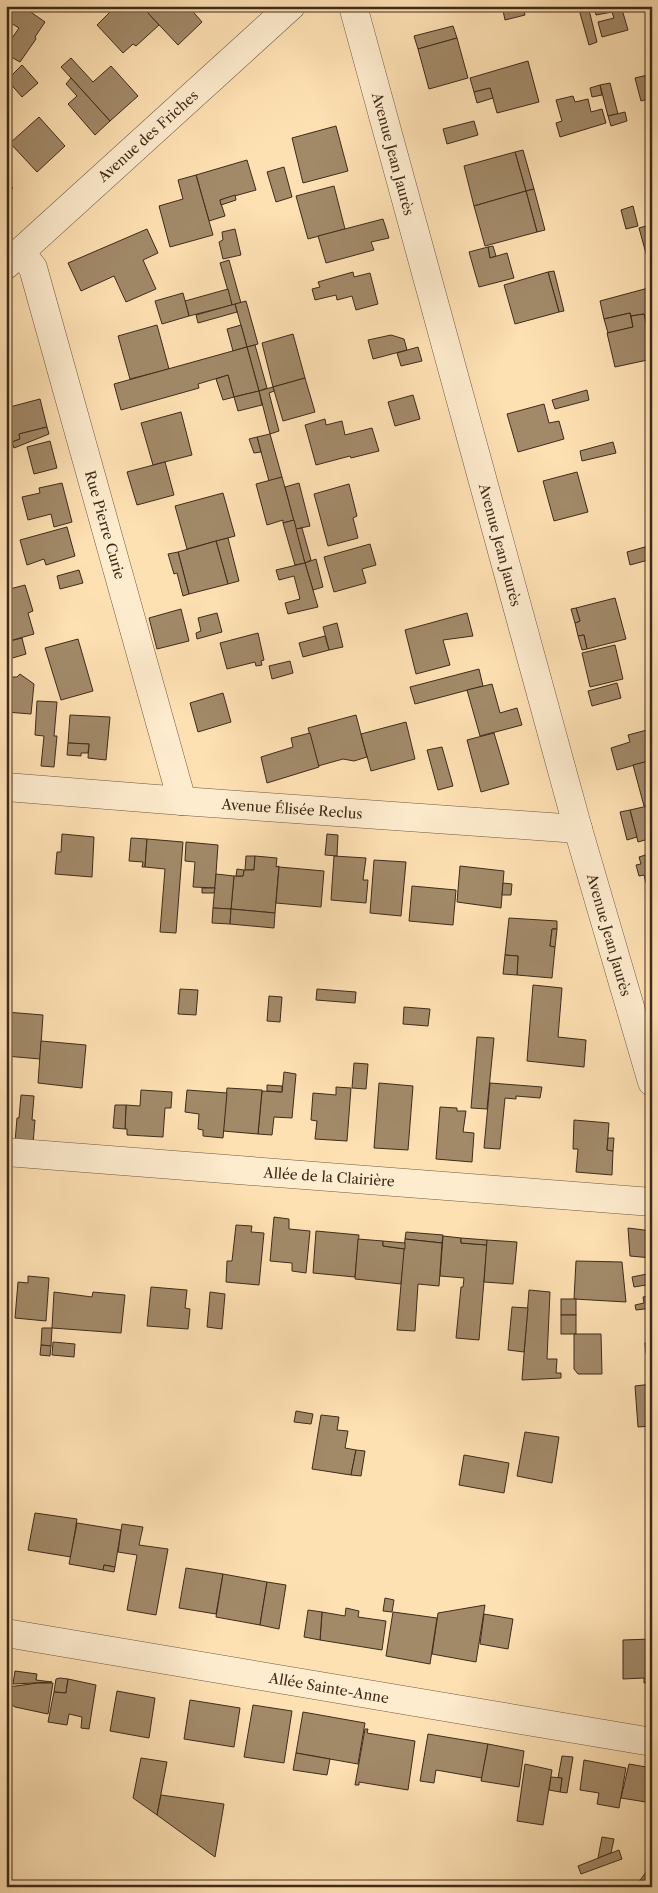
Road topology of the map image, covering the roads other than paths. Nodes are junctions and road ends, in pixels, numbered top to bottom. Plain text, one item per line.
1 (291, 6) edge
2 (353, 6) edge
3 (14, 259) edge
4 (6, 787) edge
5 (182, 801) junction
6 (578, 829) junction
7 (652, 1082) edge
8 (6, 1152) edge
9 (652, 1202) edge
10 (6, 1633) edge
11 (652, 1742) edge

1 - 3 street, Avenue des Friches
2 - 6 street, Avenue Jean Jaurès
3 - 5 street, Rue Pierre Curie
4 - 5 street, Avenue Élisée Reclus
5 - 6 street, Avenue Élisée Reclus
6 - 7 street, Avenue Jean Jaurès
8 - 9 street, Allée de la Clairière
10 - 11 street, Allée Sainte-Anne

